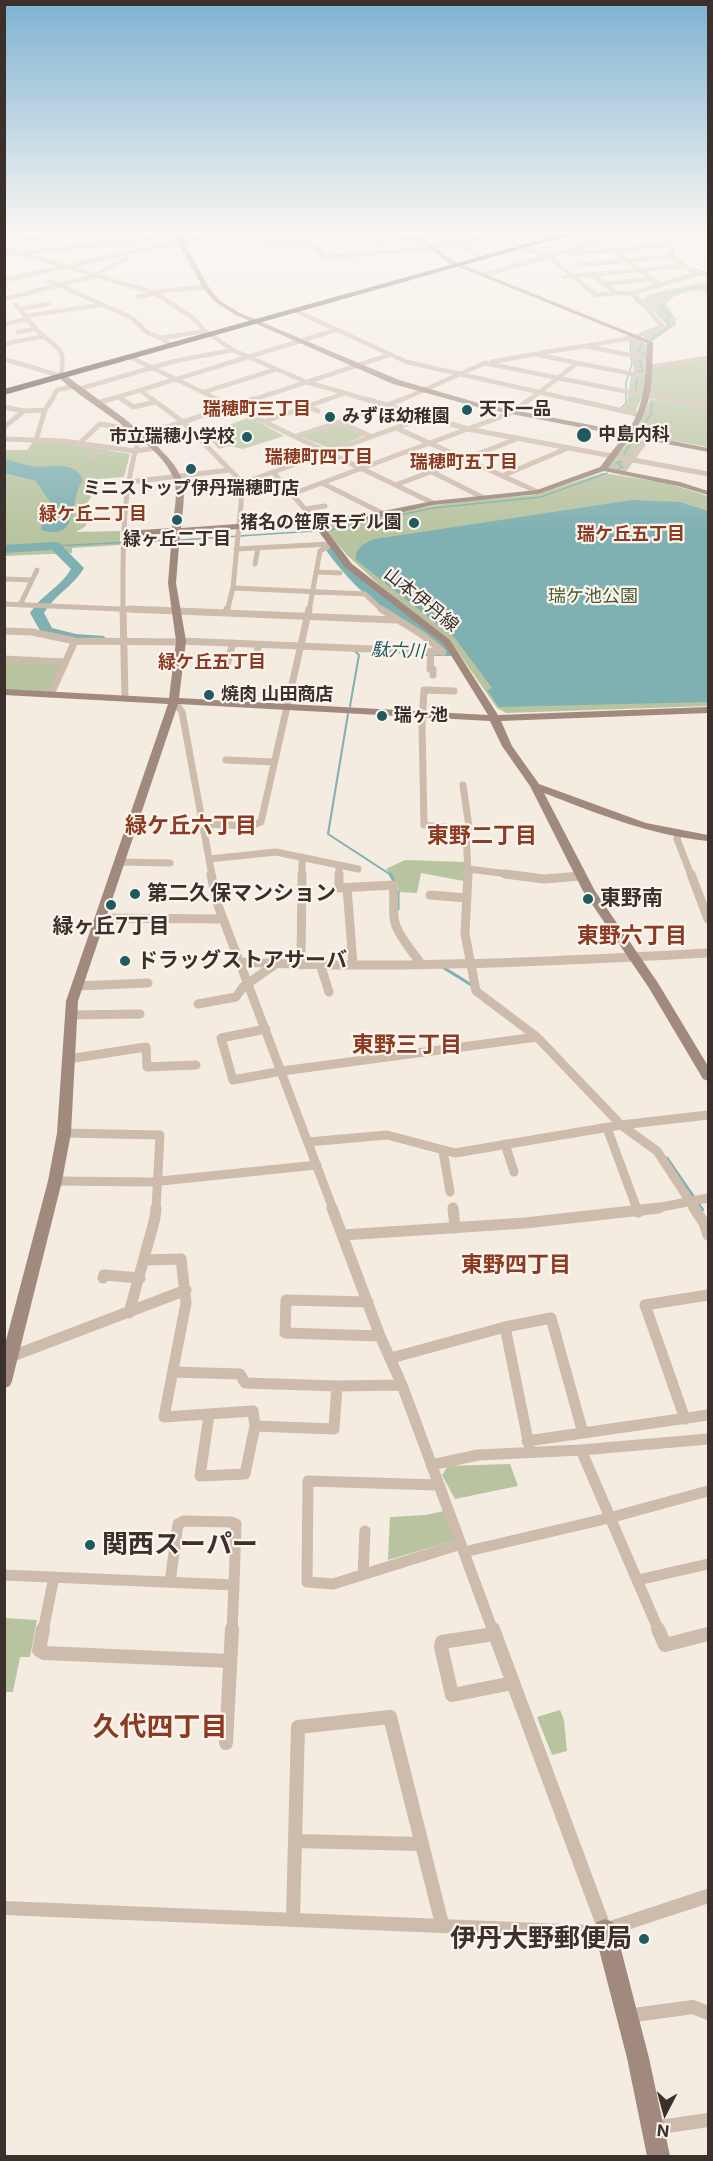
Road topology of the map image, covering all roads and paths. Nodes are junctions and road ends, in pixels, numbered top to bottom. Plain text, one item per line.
1 (19, 334) edge
2 (42, 334) edge
3 (150, 334) edge
4 (193, 334) edge
5 (202, 334) edge
6 (210, 334) edge
7 (282, 334) edge
8 (323, 334) edge
9 (344, 334) edge
10 (631, 334) edge
11 (641, 334) edge
12 (44, 336) junction
13 (636, 336) junction
14 (161, 338) junction
15 (23, 339) junction
16 (298, 341) junction
17 (4, 344) edge
18 (170, 345) junction
19 (585, 346) junction
20 (233, 350) junction
21 (535, 354) junction
22 (389, 355) junction
23 (130, 357) junction
24 (249, 357) junction
25 (708, 358) edge
26 (4, 359) edge
27 (485, 363) junction
28 (578, 363) junction
29 (649, 363) junction
30 (355, 366) junction
31 (153, 367) junction
32 (277, 369) junction
33 (249, 373) dead end
34 (61, 376) junction
35 (255, 376) junction
36 (459, 376) junction
37 (648, 377) junction
38 (558, 378) junction
39 (177, 379) junction
40 (306, 382) junction
41 (601, 387) junction
42 (77, 388) junction
43 (140, 390) junction
44 (590, 390) dead end
45 (425, 391) junction
46 (4, 392) edge
47 (204, 392) junction
48 (345, 393) junction
49 (538, 393) junction
50 (118, 397) junction
51 (647, 397) junction
52 (156, 402) junction
53 (298, 402) dead end
54 (615, 402) dead end
55 (97, 403) junction
56 (386, 405) junction
57 (233, 406) junction
58 (308, 407) junction
59 (708, 407) edge
60 (4, 408) edge
61 (609, 408) junction
62 (45, 410) junction
63 (24, 411) junction
64 (318, 411) dead end
65 (511, 413) junction
66 (641, 415) junction
67 (426, 417) junction
68 (14, 419) junction
69 (29, 419) dead end
70 (266, 421) junction
71 (183, 422) junction
72 (340, 422) junction
73 (4, 427) edge
74 (396, 428) junction
75 (131, 429) junction
76 (468, 429) junction
77 (140, 436) junction
78 (297, 436) junction
79 (370, 436) junction
80 (629, 436) junction
81 (4, 439) edge
82 (517, 439) junction
83 (647, 439) junction
84 (36, 440) junction
85 (80, 444) junction
86 (431, 444) junction
87 (108, 448) junction
88 (156, 448) junction
89 (568, 448) junction
90 (708, 450) edge
91 (134, 451) junction
92 (328, 452) junction
93 (449, 452) junction
94 (613, 456) junction
95 (92, 458) dead end
96 (431, 458) dead end
97 (465, 459) junction
98 (631, 460) junction
99 (362, 468) junction
100 (603, 469) junction
101 (230, 470) junction
102 (273, 472) junction
103 (432, 472) junction
104 (622, 473) junction
105 (708, 474) edge
106 (177, 476) junction
107 (502, 476) junction
108 (129, 482) junction
109 (243, 483) junction
110 (322, 483) junction
111 (398, 484) junction
112 (538, 492) junction
113 (708, 493) edge
114 (292, 494) junction
115 (484, 498) junction
116 (433, 503) junction
117 (325, 506) dead end
118 (305, 509) junction
119 (384, 514) junction
120 (316, 522) junction
121 (239, 527) junction
122 (176, 531) junction
123 (125, 534) junction
124 (332, 544) junction
125 (258, 548) junction
126 (236, 549) junction
127 (255, 564) dead end
128 (37, 570) dead end
129 (316, 572) junction
130 (340, 573) dead end
131 (4, 579) edge
132 (32, 580) junction
133 (233, 588) junction
134 (313, 591) junction
135 (4, 604) edge
136 (20, 604) junction
137 (122, 609) junction
138 (176, 611) junction
139 (226, 613) junction
140 (307, 616) junction
141 (395, 620) junction
142 (4, 631) edge
143 (75, 640) junction
144 (181, 641) junction
145 (123, 643) junction
146 (233, 644) junction
147 (259, 645) junction
148 (300, 647) junction
149 (431, 653) junction
150 (4, 659) edge
151 (65, 662) junction
152 (253, 666) dead end
153 (226, 668) dead end
154 (433, 675) dead end
155 (454, 691) dead end
156 (4, 692) edge
157 (51, 694) junction
158 (126, 698) junction
159 (174, 701) junction
160 (286, 707) junction
161 (708, 710) edge
162 (421, 715) junction
163 (494, 717) junction
164 (226, 760) dead end
165 (274, 762) junction
166 (462, 785) dead end
167 (535, 786) junction
168 (202, 824) junction
169 (466, 829) junction
170 (678, 834) junction
171 (708, 838) edge
172 (302, 857) junction
173 (209, 859) junction
174 (119, 862) junction
175 (170, 862) dead end
176 (339, 866) junction
177 (358, 869) dead end
178 (468, 869) junction
179 (581, 876) junction
180 (347, 888) junction
181 (430, 895) dead end
182 (467, 898) junction
183 (100, 918) junction
184 (223, 919) junction
185 (708, 919) edge
186 (708, 953) edge
187 (634, 957) junction
188 (242, 962) junction
189 (277, 963) junction
190 (471, 963) junction
191 (301, 964) junction
192 (320, 964) junction
193 (353, 964) junction
194 (421, 964) junction
195 (148, 983) dead end
196 (249, 983) junction
197 (77, 986) junction
198 (329, 992) dead end
199 (198, 1004) dead end
200 (140, 1014) dead end
201 (70, 1015) junction
202 (266, 1029) junction
203 (537, 1037) junction
204 (68, 1059) junction
205 (196, 1065) dead end
206 (282, 1071) junction
207 (708, 1076) edge
208 (708, 1115) edge
209 (621, 1125) junction
210 (607, 1128) junction
211 (64, 1133) junction
212 (309, 1142) junction
213 (505, 1144) junction
214 (443, 1151) junction
215 (317, 1165) junction
216 (514, 1172) dead end
217 (55, 1181) junction
218 (156, 1181) junction
219 (450, 1192) dead end
220 (708, 1198) edge
221 (690, 1201) junction
222 (453, 1208) dead end
223 (638, 1212) junction
224 (455, 1228) junction
225 (343, 1235) junction
226 (708, 1235) edge
227 (144, 1260) junction
228 (104, 1276) dead end
229 (140, 1278) junction
230 (186, 1290) junction
231 (708, 1295) edge
232 (368, 1302) junction
233 (129, 1313) junction
234 (505, 1327) junction
235 (380, 1336) junction
236 (10, 1357) junction
237 (391, 1358) junction
238 (173, 1372) junction
239 (4, 1381) edge
240 (402, 1385) junction
241 (337, 1386) junction
242 (209, 1415) junction
243 (708, 1415) edge
244 (686, 1419) junction
245 (255, 1426) junction
246 (584, 1433) junction
247 (708, 1439) edge
248 (527, 1441) junction
249 (581, 1450) junction
250 (531, 1454) junction
251 (431, 1465) junction
252 (438, 1485) junction
253 (708, 1491) edge
254 (609, 1518) junction
255 (365, 1531) dead end
256 (462, 1548) junction
257 (708, 1564) edge
258 (4, 1575) edge
259 (363, 1575) junction
260 (54, 1577) junction
261 (638, 1580) junction
262 (170, 1582) junction
263 (234, 1585) junction
264 (494, 1634) junction
265 (708, 1634) edge
266 (230, 1661) junction
267 (513, 1683) junction
268 (226, 1743) dead end
269 (295, 1841) junction
270 (422, 1844) junction
271 (708, 1896) edge
272 (4, 1908) edge
273 (293, 1918) junction
274 (442, 1924) junction
275 (605, 1930) junction
276 (708, 2013) edge
277 (627, 2016) junction
278 (708, 2120) edge
279 (653, 2128) junction
280 (659, 2157) edge

1 - 15 street
2 - 12 street
3 - 14 street
4 - 14 street
5 - 18 highway
6 - 20 street
7 - 16 street
8 - 16 street
9 - 22 street
10 - 13 street
11 - 13 street
12 - 15 street
12 - 34 street
13 - 19 street
13 - 29 street
14 - 18 street
15 - 17 street
16 - 24 street
16 - 30 street
18 - 23 highway
19 - 21 street
19 - 29 street
20 - 24 street
20 - 31 street
21 - 27 street
21 - 28 street
22 - 30 street
22 - 36 street
23 - 31 street
23 - 34 highway
24 - 32 street
24 - 39 street
25 - 29 street
26 - 34 street
27 - 36 street
27 - 38 street
28 - 37 street
28 - 38 street
29 - 37 street
30 - 40 street
30 - 45 street
31 - 39 street
31 - 42 street
32 - 35 street
32 - 40 street
33 - 35 street
34 - 42 street
34 - 46 highway
35 - 47 street
36 - 45 street
36 - 49 street
37 - 51 street
38 - 41 street
38 - 49 street
39 - 43 street
39 - 47 street
40 - 48 street
40 - 57 street
41 - 44 street
41 - 51 street
42 - 55 street
42 - 62 street
43 - 50 street
43 - 52 street
45 - 56 street
45 - 65 street
47 - 57 street
48 - 56 street
48 - 58 street
49 - 61 street
49 - 65 street
50 - 52 street
50 - 55 street
51 - 59 street
51 - 66 street
52 - 71 street
53 - 58 street
54 - 61 street
55 - 75 street
56 - 67 street
56 - 72 street
57 - 70 street
57 - 71 street
58 - 64 street
58 - 70 street
60 - 63 street
61 - 66 street
62 - 63 street
62 - 84 street
63 - 68 street
65 - 76 street
65 - 80 street
66 - 80 street
67 - 74 street
67 - 76 street
68 - 69 street
68 - 73 street
70 - 78 street
71 - 77 street
71 - 101 street
72 - 78 street
72 - 79 street
74 - 79 street
74 - 86 street
75 - 77 street
75 - 85 street
76 - 82 street
76 - 86 street
77 - 88 street
77 - 91 street
78 - 92 street
79 - 92 street
80 - 83 street
80 - 94 street
81 - 84 street
82 - 89 street
82 - 97 street
83 - 90 street
83 - 98 street
84 - 85 street
85 - 87 street
86 - 93 street
86 - 99 street
87 - 91 street
87 - 95 street
88 - 91 street
88 - 106 street
89 - 94 street
89 - 107 street
91 - 108 street
92 - 99 street
92 - 102 street
93 - 96 street
93 - 97 street
94 - 98 street
94 - 100 street
97 - 103 street
97 - 107 street
98 - 104 street
98 - 105 street
99 - 110 street
99 - 111 street
100 - 104 street
100 - 112 street
101 - 106 street
101 - 109 street
102 - 109 street
102 - 114 street
103 - 111 street
103 - 115 street
104 - 113 street
106 - 108 street
106 - 122 street
107 - 112 street
108 - 123 street
109 - 121 street
110 - 114 street
110 - 119 street
111 - 116 street
112 - 115 street
114 - 118 street
115 - 116 street
116 - 119 street
117 - 118 street
118 - 120 street
119 - 120 street
120 - 121 street
120 - 124 street, 山本伊丹線
121 - 122 street
121 - 126 street
122 - 123 street
122 - 138 street
123 - 137 street
124 - 125 street
124 - 129 street
124 - 163 street, 山本伊丹線
125 - 126 street
125 - 127 street
126 - 133 street
128 - 132 street
129 - 130 street
129 - 134 street
131 - 132 street
132 - 136 street
133 - 134 street
133 - 139 street
134 - 140 street
134 - 141 street
135 - 136 street
136 - 137 street
137 - 138 street
137 - 145 street
138 - 139 street
138 - 144 street
139 - 140 street
140 - 141 street
140 - 148 street
141 - 149 street
142 - 143 street
143 - 145 street
143 - 151 street
144 - 145 street
144 - 146 street
144 - 159 street
145 - 158 street
146 - 147 street
146 - 153 street
147 - 148 street
147 - 152 street
148 - 149 street
148 - 160 street
149 - 154 street
150 - 151 street
151 - 157 street
155 - 162 street
156 - 157 street
157 - 158 street
158 - 159 street
159 - 160 street
159 - 168 street
159 - 174 street
160 - 162 street
160 - 165 street
161 - 163 street
162 - 163 street
162 - 169 street
163 - 167 street, 山本伊丹線
164 - 165 street
165 - 168 street
166 - 169 street
167 - 170 street
167 - 179 street, 山本伊丹線
168 - 173 street
169 - 178 street
170 - 171 street
170 - 185 street
172 - 173 street
172 - 176 street
172 - 191 street
173 - 184 street
174 - 175 street
174 - 183 street
176 - 177 street
176 - 180 street
178 - 179 street
178 - 182 street
179 - 187 street, 山本伊丹線
180 - 193 street
180 - 194 street
181 - 182 street
182 - 190 street
183 - 184 street
183 - 197 street
184 - 188 street
186 - 187 street
187 - 190 street
187 - 207 street, 山本伊丹線
188 - 189 street
188 - 196 street
189 - 191 street
189 - 196 street
190 - 194 street
190 - 203 street
191 - 192 street
192 - 193 street
192 - 198 street
193 - 194 street
195 - 197 street
196 - 199 street
196 - 202 street
197 - 201 street
200 - 201 street
201 - 204 street
202 - 206 street
202 - 206 street
203 - 206 street
203 - 209 street
204 - 205 street
204 - 211 street
206 - 212 street
208 - 209 street
209 - 210 street
209 - 221 street
210 - 213 street
210 - 223 street
211 - 217 street
211 - 218 street
212 - 214 street
212 - 215 street
213 - 214 street
213 - 216 street
214 - 219 street
215 - 218 street
215 - 225 street
217 - 218 street
217 - 236 street
218 - 227 street
220 - 221 street
221 - 223 street
221 - 226 street
222 - 224 street
223 - 224 street
224 - 225 street
225 - 232 street
227 - 229 street
227 - 230 street
228 - 229 street
229 - 233 street
230 - 233 street
230 - 238 street
231 - 244 street
232 - 235 street
232 - 235 street
233 - 236 street
234 - 237 street
234 - 246 street
234 - 248 street
235 - 237 street
236 - 239 street
237 - 240 street
238 - 241 street
238 - 242 street
240 - 241 street
240 - 251 street
241 - 245 street
242 - 245 street
242 - 245 street
243 - 244 street
244 - 246 street
246 - 248 street
247 - 249 street
248 - 250 street
249 - 250 street
249 - 254 street
250 - 251 street
251 - 252 street
252 - 256 street
252 - 259 street
253 - 254 street
254 - 256 street
254 - 261 street
255 - 259 street
256 - 259 street
256 - 264 street
257 - 261 street
258 - 260 street
260 - 262 street
260 - 266 street
261 - 265 street
262 - 263 street
262 - 263 street
263 - 266 street
264 - 267 street
264 - 267 street
266 - 268 street
267 - 275 street
269 - 270 street
269 - 270 street
269 - 273 street
270 - 274 street
271 - 275 street
272 - 273 street
273 - 274 street
274 - 275 street
275 - 277 street
276 - 277 street
277 - 279 street
278 - 279 street
279 - 280 street

